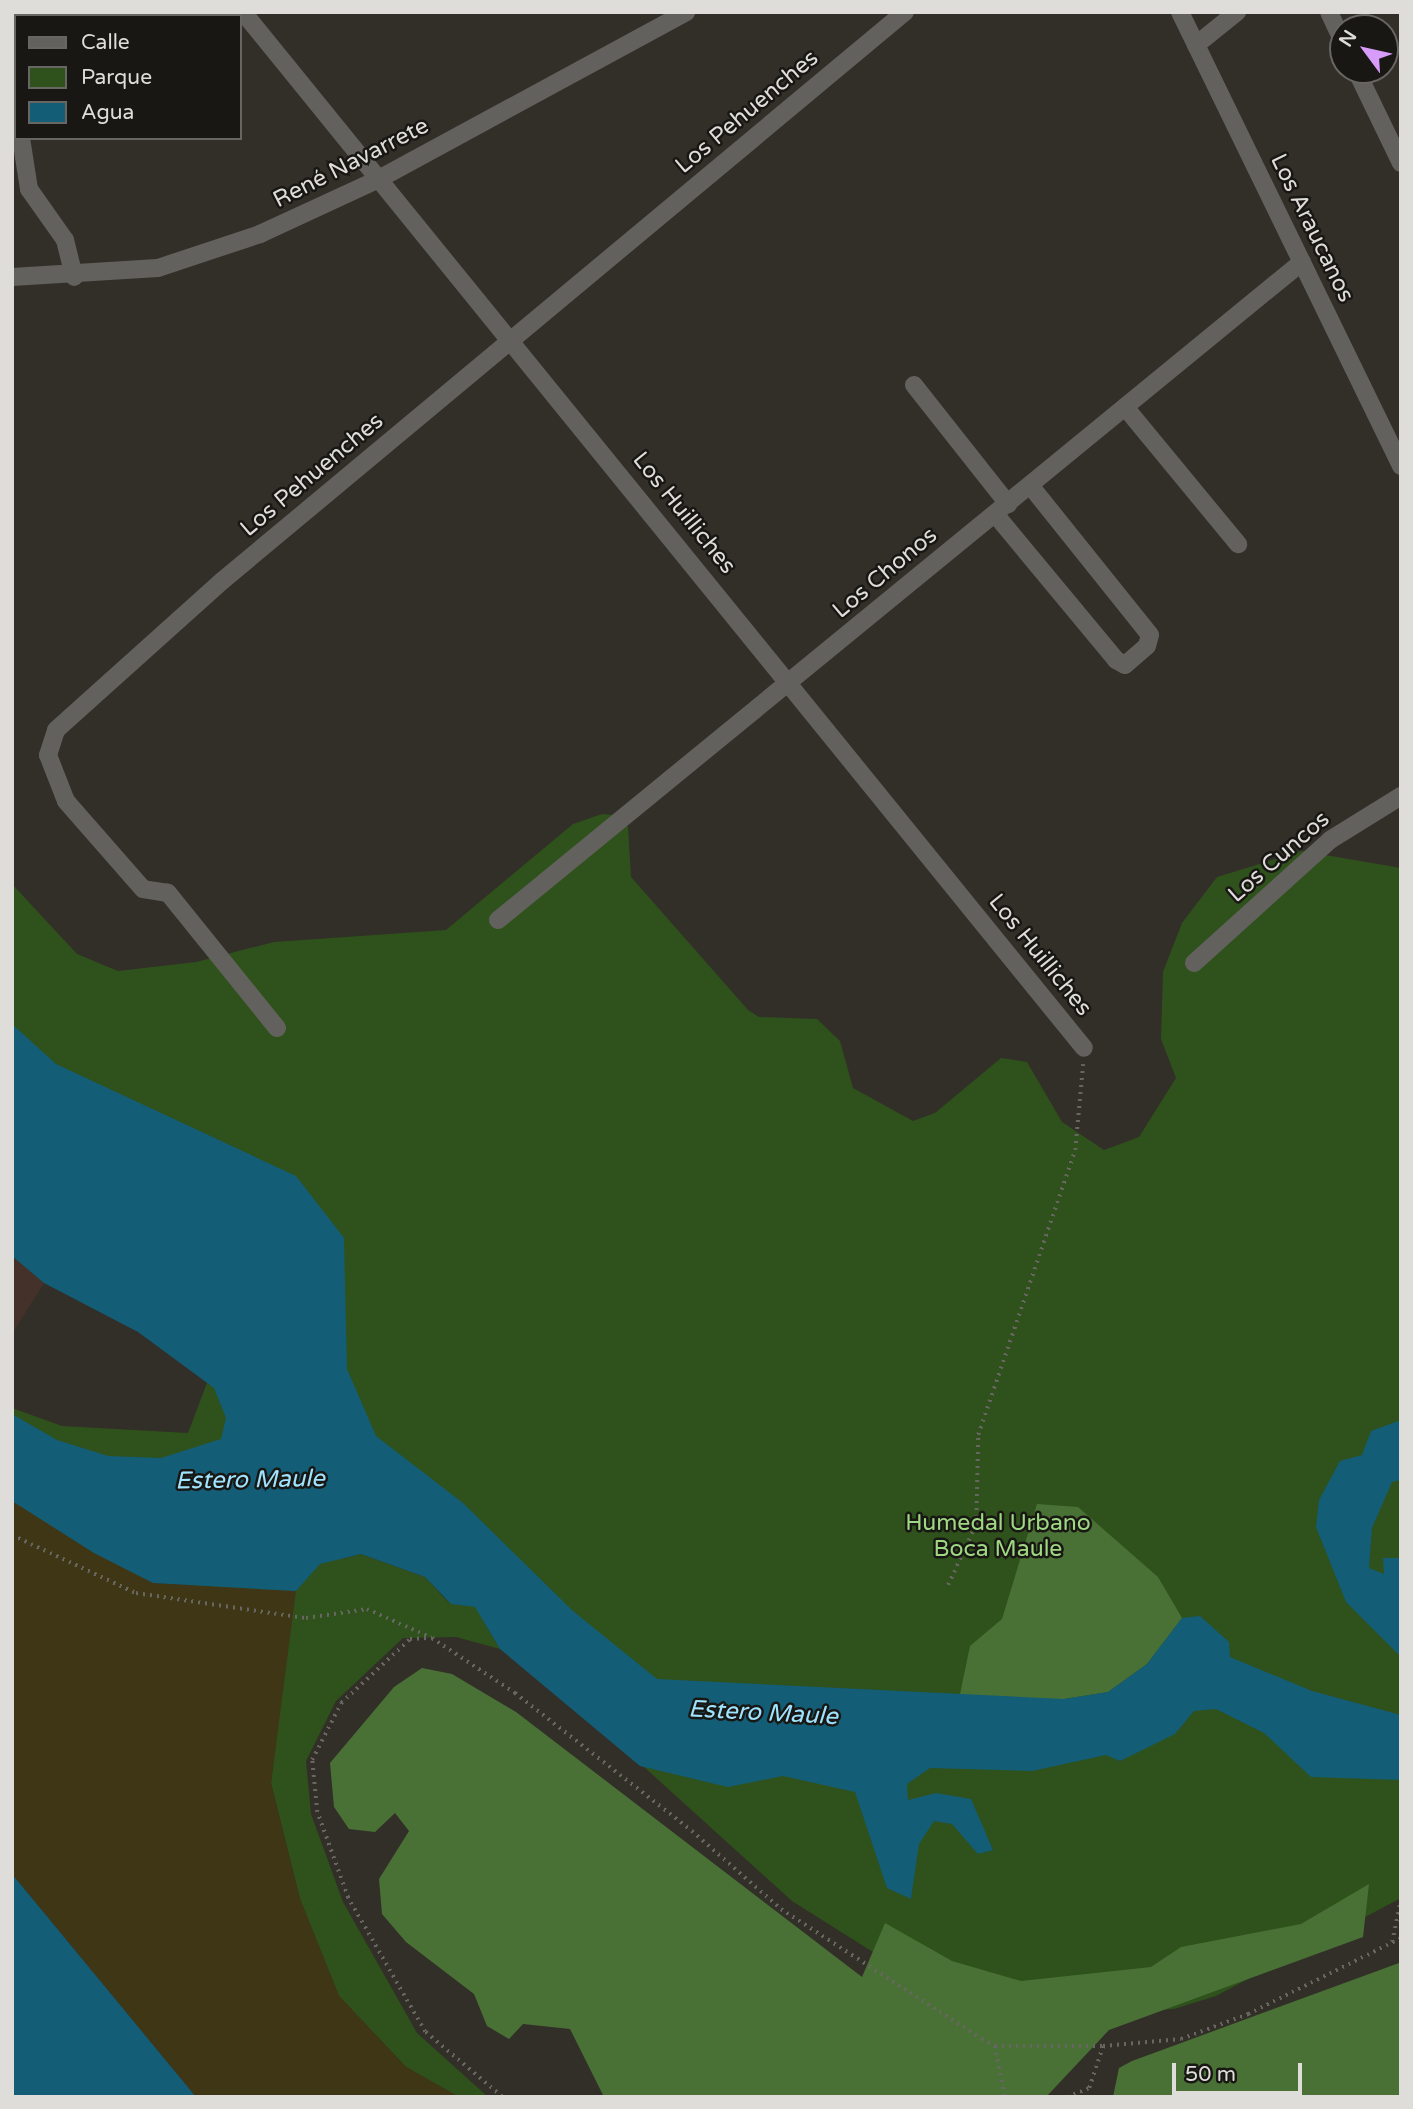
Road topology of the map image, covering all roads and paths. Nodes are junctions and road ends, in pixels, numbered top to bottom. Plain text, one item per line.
1 (243, 12) edge
2 (686, 12) edge
3 (905, 12) edge
4 (1180, 12) edge
5 (1237, 12) edge
6 (1196, 45) junction
7 (1363, 84) edge
8 (21, 140) edge
9 (1401, 163) edge
10 (377, 180) junction
11 (1302, 262) junction
12 (74, 276) junction
13 (12, 277) edge
14 (510, 340) junction
15 (914, 385) dead end
16 (1125, 407) junction
17 (1401, 466) edge
18 (1030, 485) junction
19 (1001, 509) junction
20 (1238, 544) dead end
21 (791, 683) junction
22 (1401, 796) edge
23 (498, 920) dead end
24 (1194, 963) dead end
25 (277, 1028) dead end
26 (1084, 1048) joint
27 (12, 1535) edge
28 (948, 1585) dead end
29 (432, 1638) junction
30 (1401, 1898) edge
31 (1398, 1922) edge
32 (1401, 1938) edge
33 (1392, 1942) junction
34 (995, 2046) junction
35 (1103, 2046) junction
36 (502, 2097) edge
37 (1005, 2097) edge
38 (1067, 2097) edge

1 - 10 street, Los Huilliches
2 - 10 street, René Navarrete
3 - 14 street, Los Pehuenches
4 - 6 street, Los Araucanos
5 - 6 street
6 - 11 street, Los Araucanos
7 - 9 street
8 - 12 street
10 - 12 street, René Navarrete
10 - 14 street, Los Huilliches
11 - 16 street, Los Chonos
11 - 17 street, Los Araucanos
12 - 13 street, René Navarrete
14 - 21 street, Los Huilliches
14 - 25 street, Los Pehuenches
15 - 19 street
16 - 18 street, Los Chonos
16 - 20 street
18 - 19 street, Los Chonos
18 - 19 street
19 - 21 street, Los Chonos
21 - 23 street, Los Chonos
21 - 26 street, Los Huilliches
22 - 24 street, Los Cuncos
26 - 28 path
27 - 29 path
29 - 34 path
29 - 36 path
30 - 31 path
31 - 33 path
32 - 33 path
33 - 35 path
34 - 35 path
34 - 37 path
35 - 38 path

